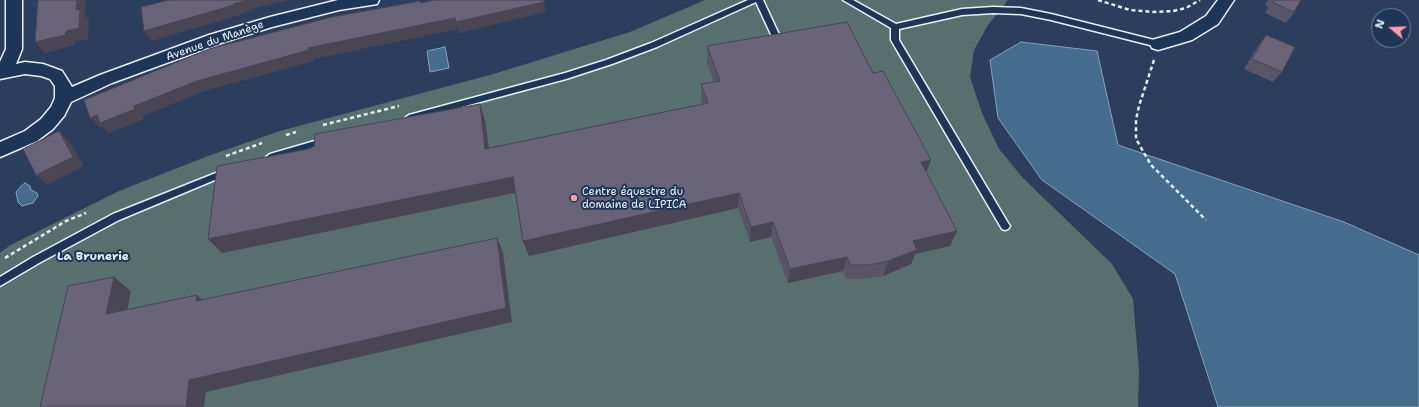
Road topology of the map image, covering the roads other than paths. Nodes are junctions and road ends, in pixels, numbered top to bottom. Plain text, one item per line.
1 (14, 0) edge
2 (371, 0) edge
3 (755, 0) edge
4 (759, 0) edge
5 (847, 0) edge
6 (1226, 0) edge
7 (895, 27) junction
8 (778, 41) edge
9 (1158, 44) joint
10 (2, 72) edge
11 (64, 98) junction
12 (402, 120) edge
13 (336, 138) edge
14 (0, 150) edge
15 (263, 160) edge
16 (234, 168) edge
17 (1005, 226) dead end
18 (0, 282) edge

1 - 10 street
2 - 11 street, Avenue du Manège
3 - 12 lane
4 - 8 lane
5 - 7 lane
6 - 9 street
7 - 9 lane
7 - 17 lane
10 - 11 street
11 - 14 street
13 - 15 lane
16 - 18 lane

